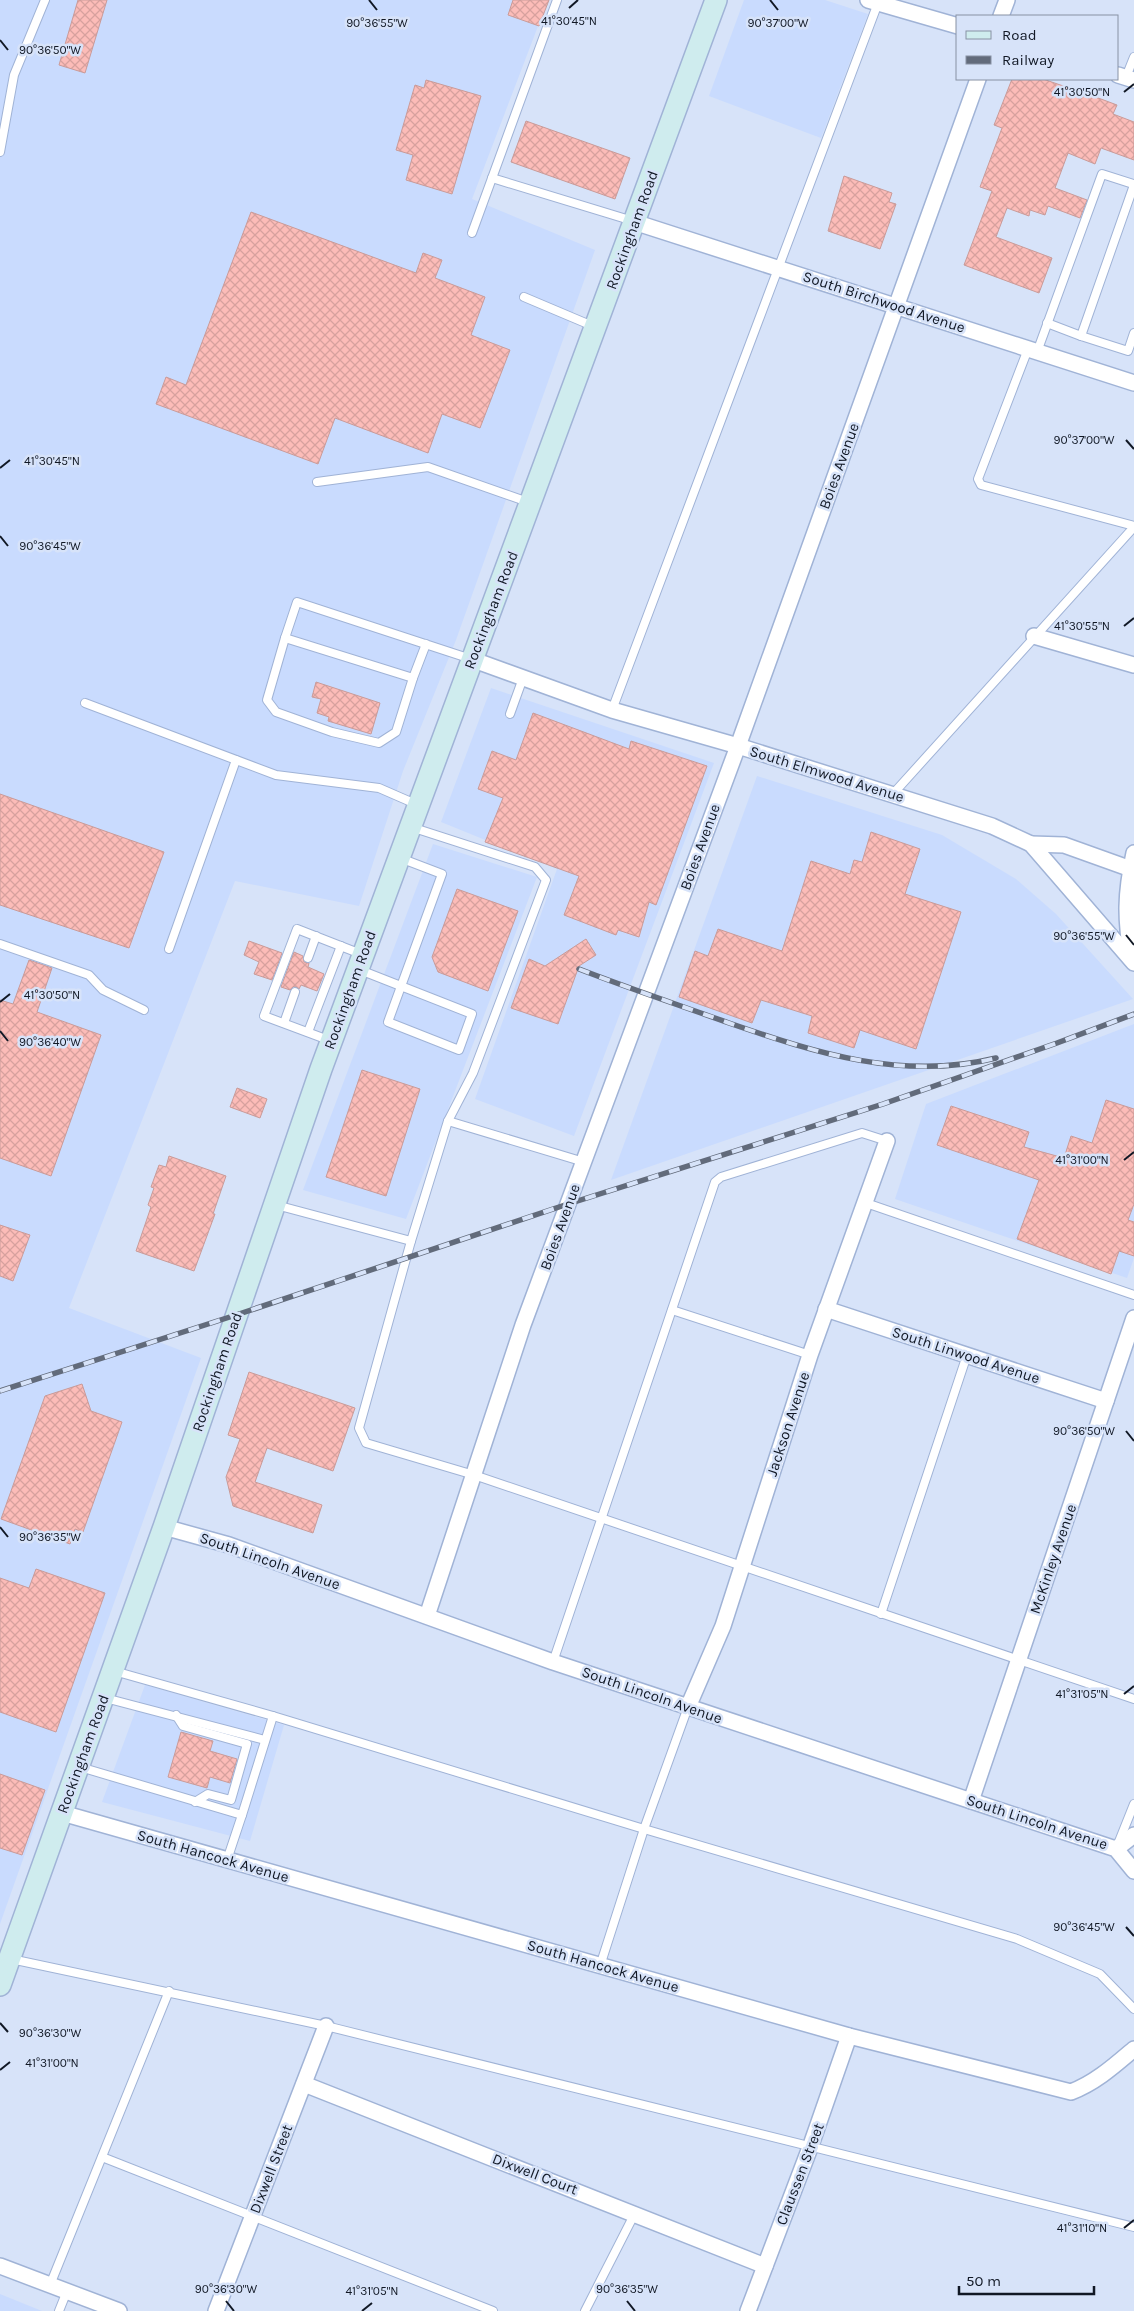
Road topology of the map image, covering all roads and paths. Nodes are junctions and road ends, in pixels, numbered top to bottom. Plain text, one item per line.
1 (45, 0) edge
2 (558, 0) edge
3 (716, 0) edge
4 (1007, 0) edge
5 (873, 1) edge
6 (1001, 15) edge
7 (956, 25) edge
8 (1134, 57) edge
9 (1126, 77) edge
10 (978, 80) edge
11 (0, 152) edge
12 (492, 178) junction
13 (1133, 185) edge
14 (634, 222) junction
15 (472, 233) dead end
16 (779, 267) junction
17 (524, 297) dead end
18 (897, 306) junction
19 (1047, 323) junction
20 (596, 328) junction
21 (1134, 332) edge
22 (1081, 336) junction
23 (1033, 350) junction
24 (1134, 383) edge
25 (317, 482) dead end
26 (532, 504) junction
27 (1134, 527) edge
28 (1034, 636) junction
29 (285, 638) junction
30 (426, 644) junction
31 (471, 659) junction
32 (1134, 664) edge
33 (413, 678) junction
34 (522, 678) junction
35 (85, 703) dead end
36 (612, 710) junction
37 (510, 714) dead end
38 (738, 746) junction
39 (236, 760) junction
40 (892, 795) junction
41 (418, 806) junction
42 (411, 826) junction
43 (1031, 844) junction
44 (1134, 853) edge
45 (399, 858) junction
46 (1131, 869) junction
47 (316, 936) junction
48 (0, 944) edge
49 (342, 946) junction
50 (169, 949) dead end
51 (308, 958) dead end
52 (361, 962) junction
53 (1133, 962) edge
54 (401, 987) junction
55 (295, 992) dead end
56 (144, 1010) dead end
57 (284, 1023) junction
58 (308, 1032) junction
59 (331, 1041) junction
60 (448, 1121) junction
61 (887, 1141) joint
62 (584, 1162) junction
63 (866, 1203) junction
64 (274, 1204) junction
65 (411, 1241) junction
66 (1134, 1295) edge
67 (826, 1309) junction
68 (672, 1310) junction
69 (1134, 1318) edge
70 (967, 1355) junction
71 (810, 1356) junction
72 (1106, 1401) junction
73 (474, 1475) junction
74 (602, 1518) junction
75 (164, 1527) junction
76 (742, 1566) junction
77 (881, 1614) junction
78 (427, 1616) junction
79 (1018, 1661) junction
80 (553, 1662) junction
81 (113, 1670) junction
82 (103, 1698) junction
83 (1134, 1700) edge
84 (688, 1708) junction
85 (176, 1716) junction
86 (273, 1716) junction
87 (265, 1740) junction
88 (78, 1766) junction
89 (971, 1801) junction
90 (195, 1802) junction
91 (1134, 1804) edge
92 (62, 1813) junction
93 (242, 1815) junction
94 (644, 1829) junction
95 (1134, 1835) edge
96 (1116, 1848) junction
97 (227, 1860) junction
98 (1134, 1871) edge
99 (10, 1958) junction
100 (600, 1966) junction
101 (0, 1985) edge
102 (169, 1991) junction
103 (1134, 2009) edge
104 (326, 2026) junction
105 (849, 2036) junction
106 (1134, 2049) edge
107 (304, 2084) junction
108 (812, 2145) junction
109 (102, 2157) junction
110 (635, 2213) junction
111 (252, 2217) junction
112 (1134, 2227) edge
113 (0, 2266) edge
114 (765, 2266) junction
115 (50, 2285) junction
116 (67, 2291) junction
117 (59, 2311) edge
118 (119, 2311) edge
119 (216, 2311) edge
120 (493, 2311) edge
121 (585, 2311) edge
122 (748, 2311) edge

1 - 11 lane
2 - 12 lane
3 - 14 street, Rockingham Road
4 - 6 street
5 - 7 street
5 - 16 lane
8 - 9 lane
10 - 18 street, Boies Avenue
12 - 14 lane
12 - 15 lane
13 - 19 lane
13 - 22 lane
14 - 16 street, South Birchwood Avenue
14 - 20 street, Rockingham Road
16 - 18 street, South Birchwood Avenue
16 - 36 lane
17 - 20 lane
18 - 23 street, South Birchwood Avenue
18 - 38 street, Boies Avenue
19 - 22 lane
19 - 23 lane
20 - 26 street, Rockingham Road
21 - 22 lane
23 - 24 street, South Birchwood Avenue
23 - 27 lane
25 - 26 lane
26 - 31 street, Rockingham Road
27 - 28 lane
28 - 32 street
28 - 40 lane
29 - 30 lane
29 - 33 lane
29 - 33 lane
30 - 31 lane
30 - 33 lane
31 - 34 street, South Elmwood Avenue
31 - 41 street, Rockingham Road
34 - 36 street, South Elmwood Avenue
34 - 37 lane
35 - 39 lane
36 - 38 street, South Elmwood Avenue
38 - 40 street, South Elmwood Avenue
38 - 62 street, Boies Avenue
39 - 41 lane
39 - 50 lane
40 - 43 street, South Elmwood Avenue
41 - 42 street, Rockingham Road
42 - 45 street, Rockingham Road
42 - 60 lane
43 - 46 street
43 - 53 street, South Elmwood Avenue
44 - 46 street
45 - 52 street, Rockingham Road
45 - 54 lane
46 - 53 street
47 - 49 lane
47 - 51 lane
47 - 57 lane
48 - 56 lane
49 - 52 lane
49 - 58 lane
52 - 54 lane
52 - 59 street, Rockingham Road
54 - 54 lane
55 - 57 lane
57 - 58 lane
58 - 59 lane
59 - 64 street, Rockingham Road
60 - 62 lane
60 - 65 lane
61 - 63 street, Jackson Avenue
61 - 68 lane
62 - 73 street, Boies Avenue
63 - 66 lane
63 - 67 street, Jackson Avenue
64 - 65 lane
64 - 75 street, Rockingham Road
65 - 73 lane
67 - 70 street, South Linwood Avenue
67 - 71 street, Jackson Avenue
68 - 71 lane
68 - 74 lane
69 - 72 street, McKinley Avenue
70 - 72 street, South Linwood Avenue
70 - 77 lane
71 - 76 street, Jackson Avenue
72 - 79 street, McKinley Avenue
73 - 74 lane
73 - 78 street, Boies Avenue
74 - 76 lane
74 - 80 lane
75 - 78 street, South Lincoln Avenue
75 - 81 street, Rockingham Road
76 - 77 lane
76 - 84 street, Jackson Avenue
77 - 79 lane
78 - 80 street, South Lincoln Avenue
79 - 83 lane
79 - 89 street, McKinley Avenue
80 - 84 street, South Lincoln Avenue
81 - 82 street, Rockingham Road
81 - 86 lane
82 - 85 lane
82 - 88 street, Rockingham Road
84 - 89 street, South Lincoln Avenue
84 - 94 lane
85 - 87 lane
85 - 90 lane
86 - 87 lane
86 - 94 lane
87 - 93 lane
88 - 90 lane
88 - 92 street, Rockingham Road
89 - 96 street, South Lincoln Avenue
90 - 93 lane
91 - 96 lane
92 - 97 street, South Hancock Avenue
92 - 99 street, Rockingham Road
93 - 97 lane
94 - 100 lane
94 - 103 lane
95 - 96 street
96 - 98 street, South Lincoln Avenue
97 - 100 street, South Hancock Avenue
99 - 101 street, Rockingham Road
99 - 102 lane
100 - 105 street, South Hancock Avenue
102 - 104 lane
102 - 109 lane
104 - 107 street, Dixwell Street
104 - 108 lane
105 - 106 street, South Hancock Avenue
105 - 108 street, Claussen Street
107 - 110 street, Dixwell Court
107 - 111 street, Dixwell Street
108 - 112 lane
108 - 114 street, Claussen Street
109 - 111 lane
109 - 115 lane
110 - 114 street, Dixwell Court
110 - 121 lane
111 - 119 street, Dixwell Street
111 - 120 lane
113 - 115 street
114 - 122 street, Claussen Street
115 - 116 street
116 - 117 lane
116 - 118 street

